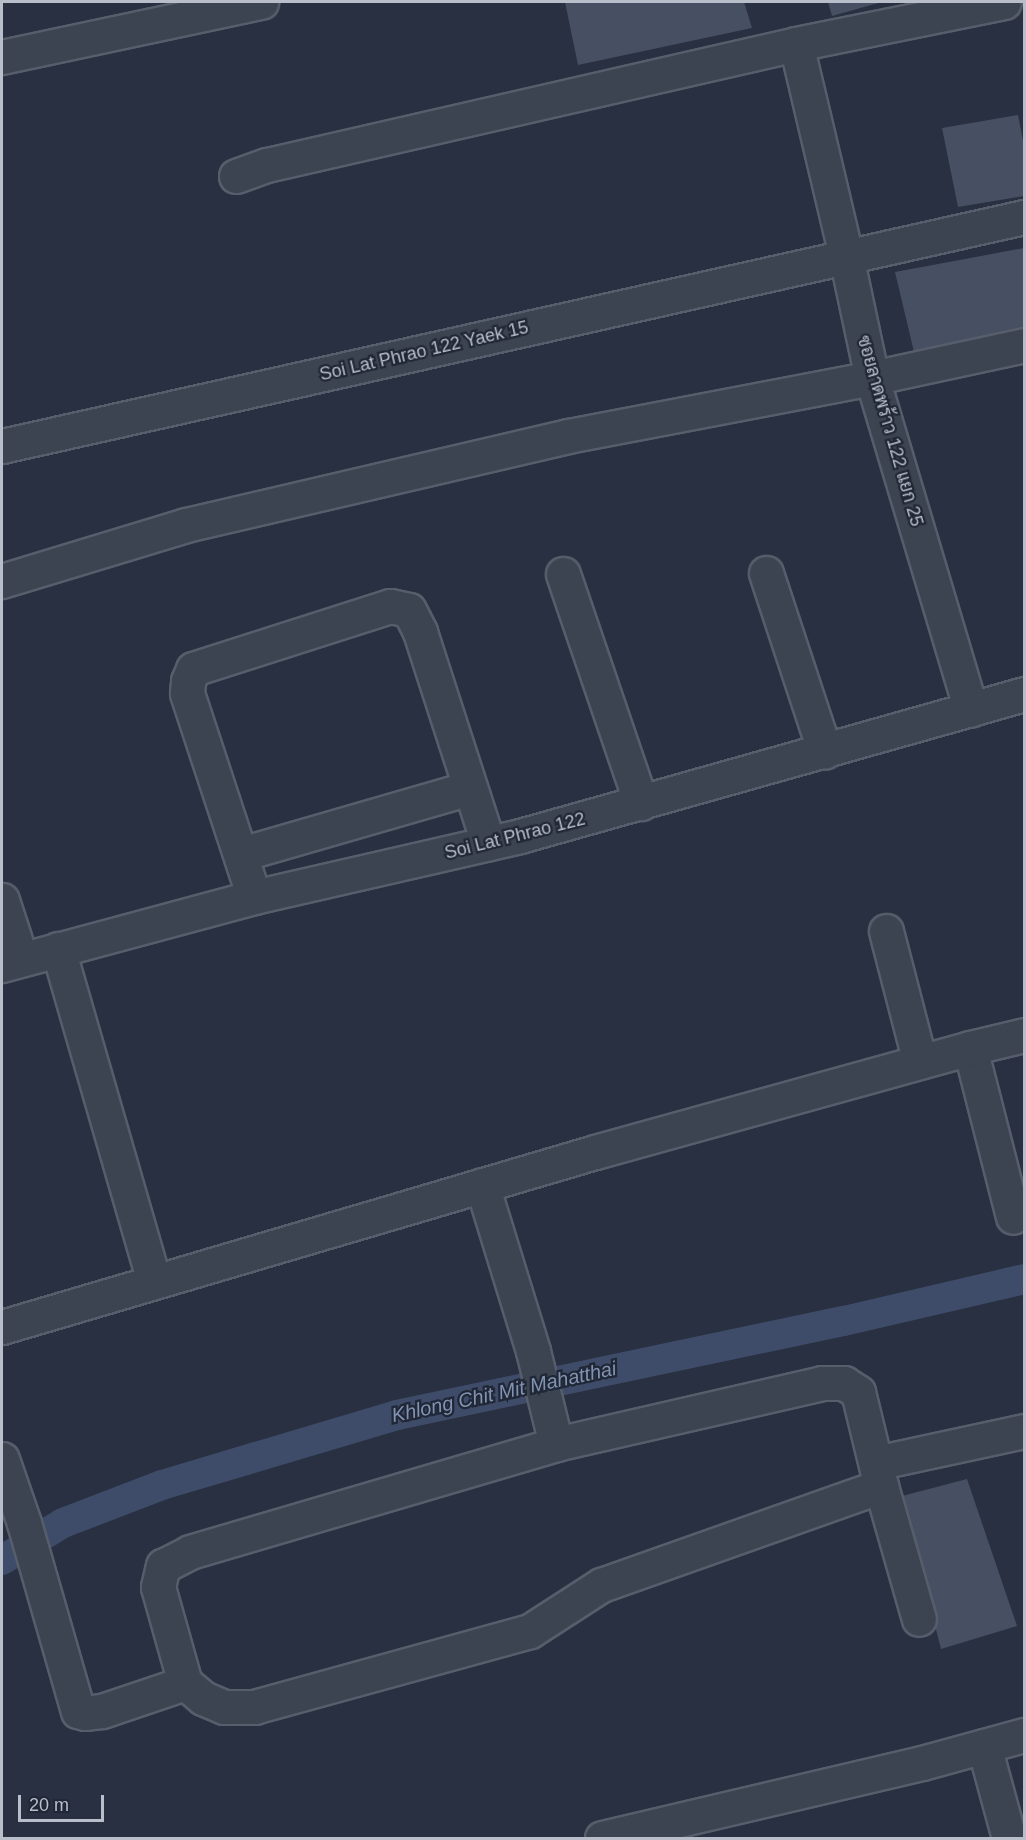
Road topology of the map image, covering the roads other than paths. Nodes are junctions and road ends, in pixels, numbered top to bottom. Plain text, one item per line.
1 (261, 2) edge
2 (1004, 2) edge
3 (796, 44) junction
4 (2, 57) edge
5 (236, 176) dead end
6 (1024, 217) edge
7 (846, 256) junction
8 (1024, 345) edge
9 (872, 378) junction
10 (2, 446) edge
11 (766, 573) dead end
12 (563, 574) dead end
13 (2, 581) edge
14 (1024, 694) edge
15 (971, 710) junction
16 (825, 752) junction
17 (470, 788) junction
18 (641, 803) junction
19 (488, 843) junction
20 (241, 854) junction
21 (254, 897) junction
22 (2, 900) edge
23 (886, 931) dead end
24 (57, 949) junction
25 (11, 962) edge
26 (1024, 1035) edge
27 (970, 1048) junction
28 (920, 1062) junction
29 (482, 1185) junction
30 (1013, 1217) dead end
31 (154, 1281) junction
32 (2, 1327) edge
33 (1024, 1431) edge
34 (556, 1444) junction
35 (2, 1459) edge
36 (878, 1475) junction
37 (920, 1618) dead end
38 (186, 1683) junction
39 (1024, 1735) edge
40 (984, 1746) junction
41 (602, 1839) edge
42 (1009, 1839) edge

1 - 4 street
2 - 3 street
3 - 5 street
3 - 7 street, ซอยลาดพร้าว 122 แยก 25
6 - 7 street, Soi Lat Phrao 122 Yaek 15
7 - 9 street, ซอยลาดพร้าว 122 แยก 25
7 - 10 street, Soi Lat Phrao 122 Yaek 15
8 - 9 street
9 - 13 street
9 - 15 street, ซอยลาดพร้าว 122 แยก 25
11 - 16 street
12 - 18 street
14 - 15 street, Soi Lat Phrao 122
15 - 16 street, Soi Lat Phrao 122
16 - 18 street, Soi Lat Phrao 122
17 - 19 street
17 - 20 street
17 - 20 street
18 - 19 street, Soi Lat Phrao 122
19 - 21 street, Soi Lat Phrao 122
20 - 21 street
21 - 24 street, Soi Lat Phrao 122
22 - 25 street
23 - 28 street
24 - 25 street, Soi Lat Phrao 122
24 - 31 street
26 - 27 street
27 - 28 street
27 - 30 street
28 - 29 street
29 - 31 street
29 - 34 street
31 - 32 street
33 - 36 street
34 - 36 street
34 - 38 street
35 - 38 street
36 - 37 street
36 - 38 street
39 - 40 street
40 - 41 street
40 - 42 street

